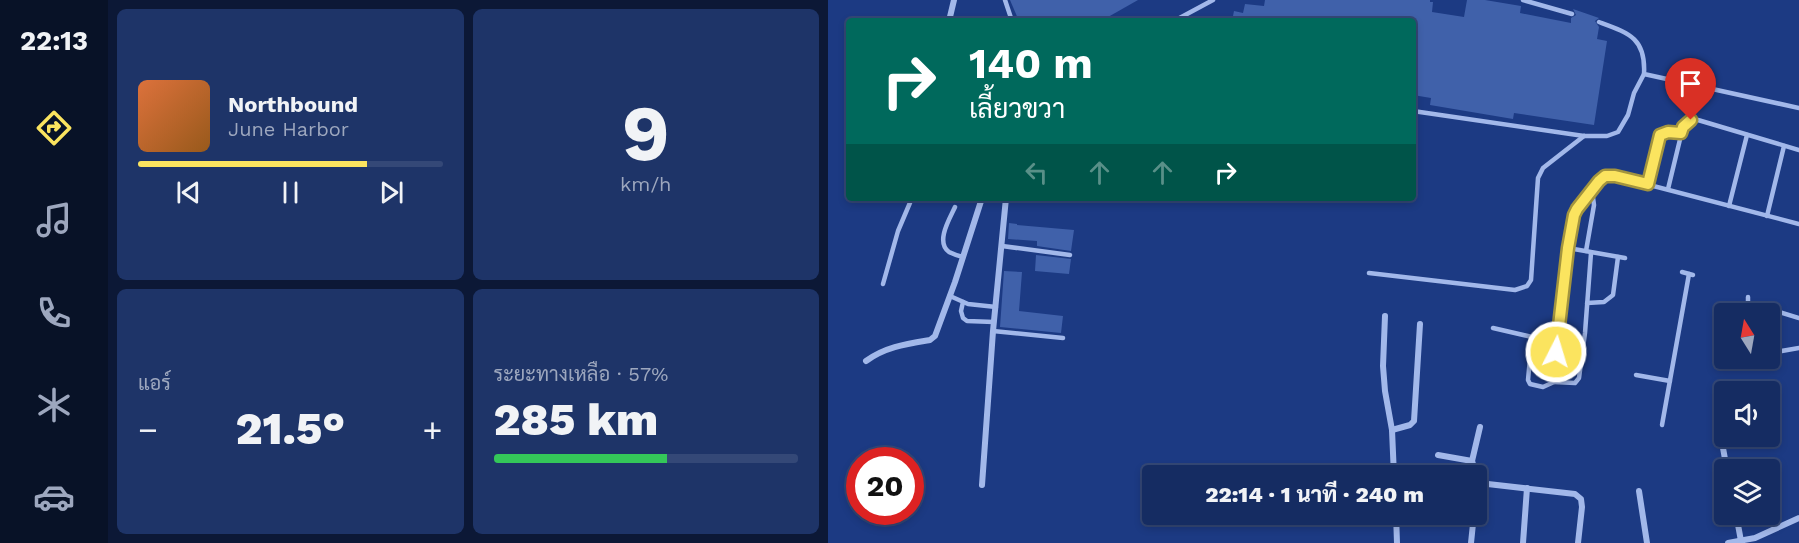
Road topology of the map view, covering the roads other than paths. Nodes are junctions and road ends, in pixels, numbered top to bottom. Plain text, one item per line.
1 (954, 0) edge
2 (1005, 0) edge
3 (1213, 0) edge
4 (1523, 0) edge
5 (1572, 14) dead end
6 (950, 18) edge
7 (1011, 18) edge
8 (1180, 18) edge
9 (1599, 22) dead end
10 (1644, 74) junction
11 (1799, 108) edge
12 (1416, 111) edge
13 (1681, 133) junction
14 (1748, 135) junction
15 (1584, 136) junction
16 (1785, 146) junction
17 (1799, 150) edge
18 (1648, 184) junction
19 (1668, 189) junction
20 (1592, 190) junction
21 (911, 201) edge
22 (981, 201) edge
23 (1006, 201) edge
24 (1729, 206) junction
25 (955, 207) dead end
26 (1767, 216) junction
27 (1799, 224) edge
28 (1002, 246) junction
29 (1568, 248) junction
30 (1588, 252) junction
31 (1070, 255) dead end
32 (963, 257) junction
33 (1618, 257) junction
34 (1625, 258) dead end
35 (1682, 272) dead end
36 (1369, 273) dead end
37 (883, 284) dead end
38 (950, 296) junction
39 (1748, 297) dead end
40 (963, 302) junction
41 (1587, 303) junction
42 (1749, 303) edge
43 (996, 307) junction
44 (1780, 312) edge
45 (1385, 316) dead end
46 (1799, 318) edge
47 (994, 322) junction
48 (1420, 324) dead end
49 (1493, 328) dead end
50 (993, 330) junction
51 (1532, 337) junction
52 (1063, 338) dead end
53 (1557, 339) junction
54 (1799, 348) edge
55 (1780, 351) edge
56 (866, 361) dead end
57 (1636, 375) dead end
58 (1670, 381) junction
59 (1554, 382) junction
60 (1662, 424) dead end
61 (1480, 427) dead end
62 (1392, 430) junction
63 (1723, 447) dead end
64 (1438, 455) dead end
65 (1725, 459) edge
66 (1472, 461) junction
67 (1394, 465) edge
68 (1473, 465) edge
69 (1487, 484) edge
70 (982, 485) dead end
71 (1527, 488) junction
72 (1639, 491) dead end
73 (1799, 518) edge
74 (1396, 525) edge
75 (1473, 525) edge
76 (1738, 525) edge
77 (1741, 541) junction
78 (1397, 543) edge
79 (1471, 543) edge
80 (1523, 543) edge
81 (1578, 543) edge
82 (1647, 543) edge
83 (1728, 543) edge

1 - 6 street
2 - 7 lane
3 - 8 lane
4 - 5 lane
9 - 10 lane
10 - 11 lane
10 - 15 lane
12 - 15 lane
13 - 14 lane
13 - 18 lane
13 - 19 lane
14 - 16 lane
14 - 24 lane
15 - 36 lane
16 - 17 lane
16 - 26 lane
18 - 19 lane
18 - 20 lane
19 - 24 lane
20 - 29 lane
20 - 30 lane
21 - 37 lane
22 - 32 street
23 - 28 street
24 - 26 lane
25 - 32 lane
26 - 27 lane
28 - 31 lane
28 - 43 street
29 - 30 lane
29 - 53 lane
30 - 33 lane
30 - 41 lane
32 - 38 street
33 - 34 lane
33 - 41 lane
35 - 58 lane
38 - 40 lane
38 - 56 street
39 - 42 lane
40 - 43 lane
40 - 47 lane
41 - 59 lane
43 - 47 street
44 - 46 lane
45 - 62 street
47 - 50 street
48 - 62 street
49 - 51 lane
50 - 52 lane
50 - 70 street
51 - 53 lane
51 - 59 lane
53 - 59 lane
54 - 55 lane
57 - 58 lane
58 - 60 lane
61 - 66 street
62 - 67 street
63 - 65 street
64 - 66 street
66 - 68 street
69 - 71 street
71 - 80 street
71 - 81 street
72 - 82 street
73 - 77 street
74 - 78 street
75 - 79 street
76 - 77 street
77 - 83 street

